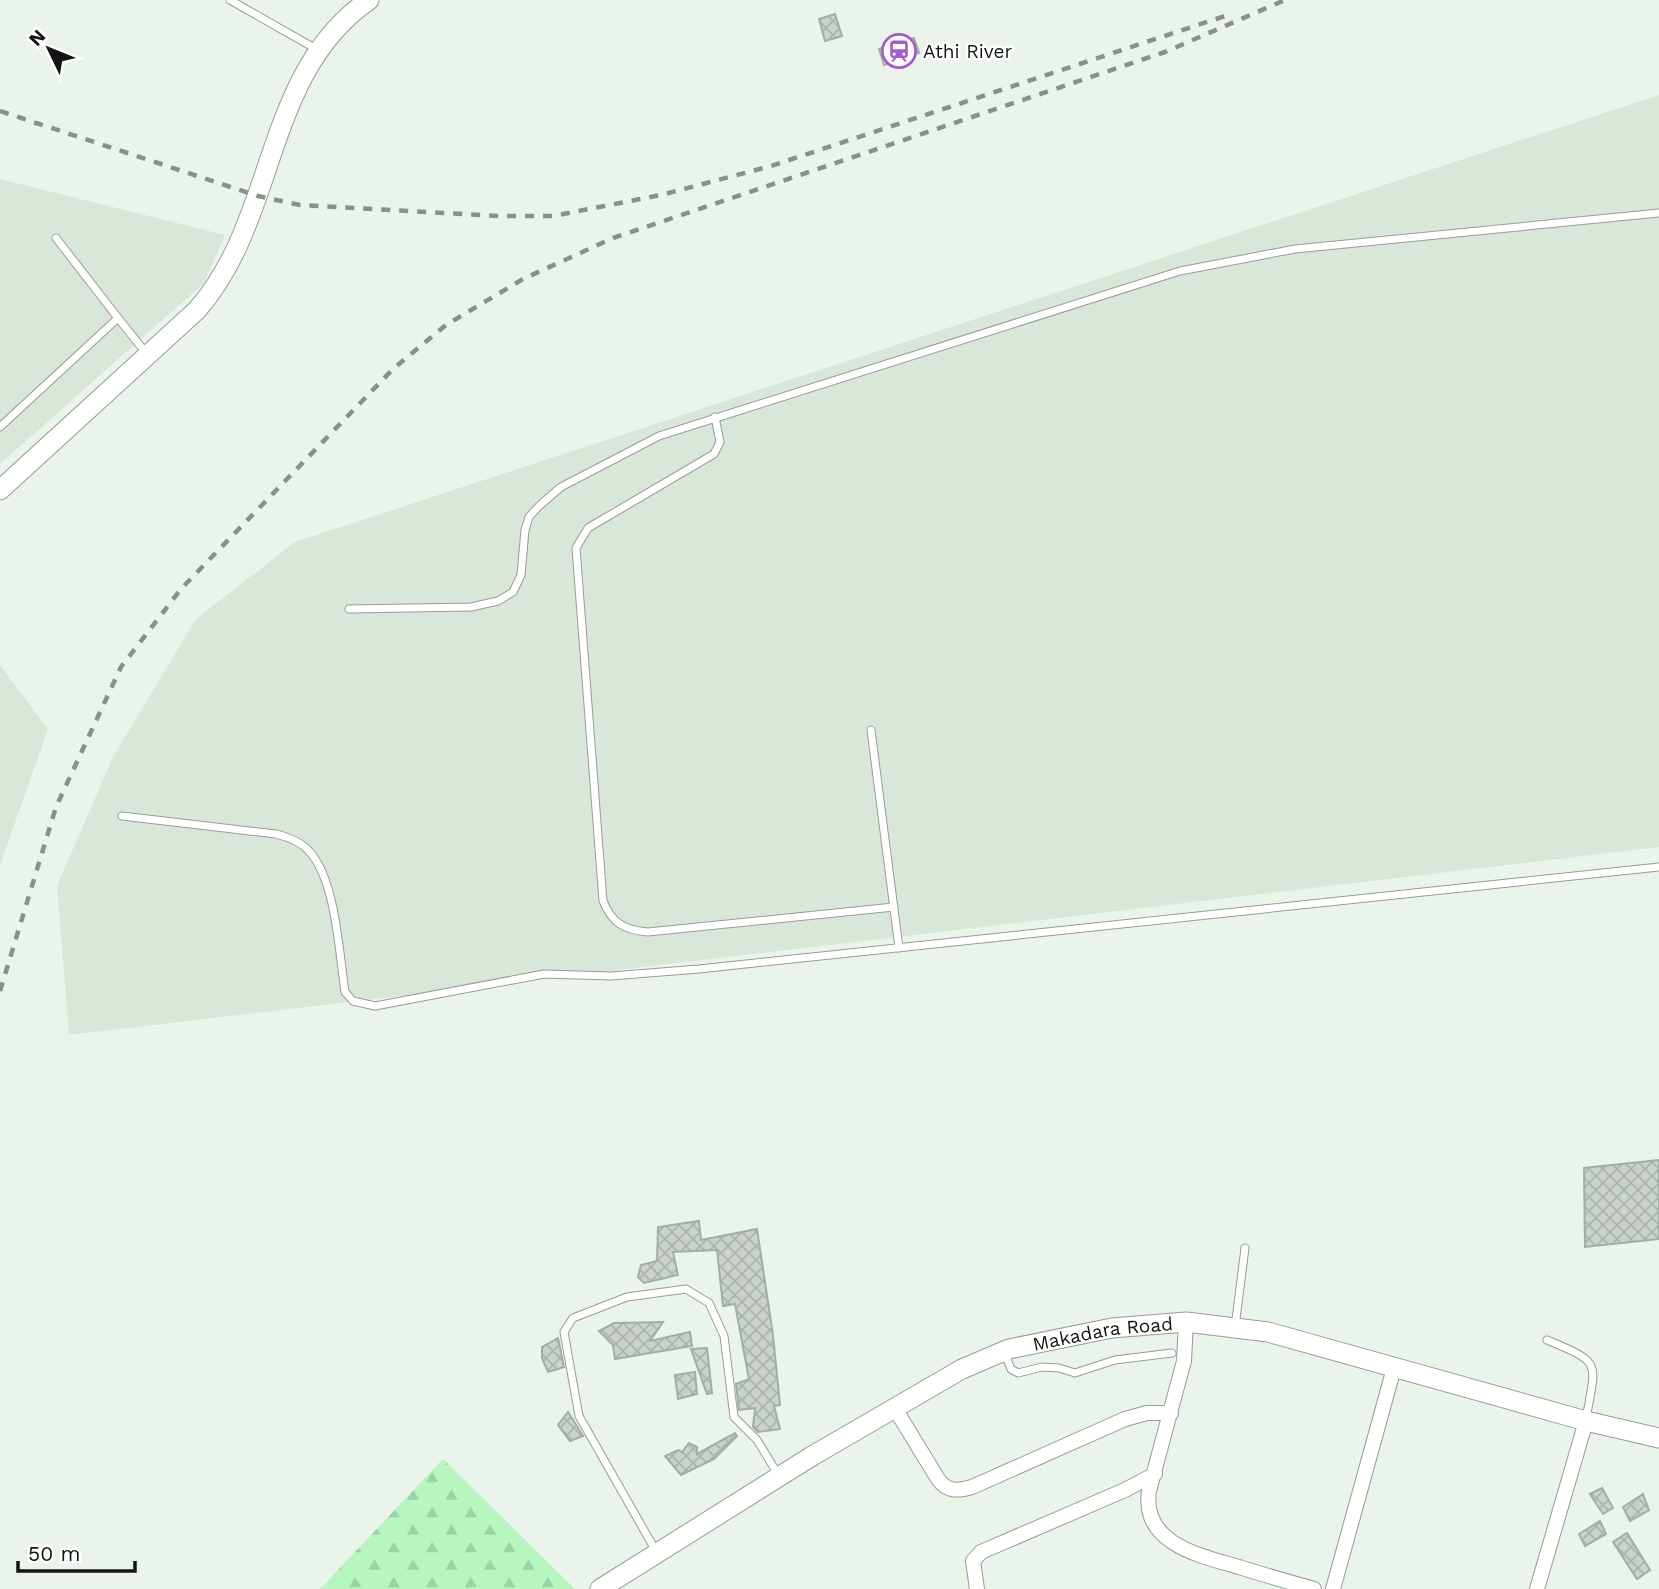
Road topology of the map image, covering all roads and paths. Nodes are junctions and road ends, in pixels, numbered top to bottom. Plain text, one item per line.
1 (230, 0) edge
2 (369, 0) edge
3 (318, 50) junction
4 (1659, 213) edge
5 (56, 238) dead end
6 (118, 318) junction
7 (147, 355) junction
8 (715, 417) junction
9 (0, 427) edge
10 (0, 490) edge
11 (349, 609) dead end
12 (871, 730) dead end
13 (122, 816) dead end
14 (1659, 867) edge
15 (894, 907) junction
16 (899, 948) junction
17 (1245, 1248) dead end
18 (1186, 1322) junction
19 (1235, 1328) junction
20 (1547, 1340) dead end
21 (1004, 1351) junction
22 (1172, 1353) dead end
23 (1394, 1368) junction
24 (894, 1407) junction
25 (1171, 1413) junction
26 (1586, 1421) junction
27 (1659, 1438) edge
28 (1155, 1474) junction
29 (780, 1476) junction
30 (657, 1553) junction
31 (600, 1589) edge
32 (977, 1589) edge
33 (1314, 1589) edge
34 (1333, 1589) edge
35 (1538, 1589) edge

1 - 3 lane
2 - 3 main road
3 - 7 main road
4 - 8 lane
5 - 6 lane
6 - 7 lane
6 - 9 lane
7 - 10 main road
8 - 11 lane
8 - 15 lane
12 - 15 lane
13 - 16 lane
14 - 16 lane
15 - 16 lane
17 - 19 lane
18 - 19 main road, Makadara Road
18 - 21 main road, Makadara Road
18 - 25 street
19 - 23 main road, Makadara Road
20 - 26 lane
21 - 22 lane
21 - 24 main road, Makadara Road
23 - 26 main road, Makadara Road
23 - 34 street
24 - 25 street
24 - 29 main road, Makadara Road
25 - 28 street
26 - 27 main road, Makadara Road
26 - 35 street
28 - 32 street
28 - 33 street
29 - 30 main road, Makadara Road
29 - 30 lane
30 - 31 main road, Makadara Road

